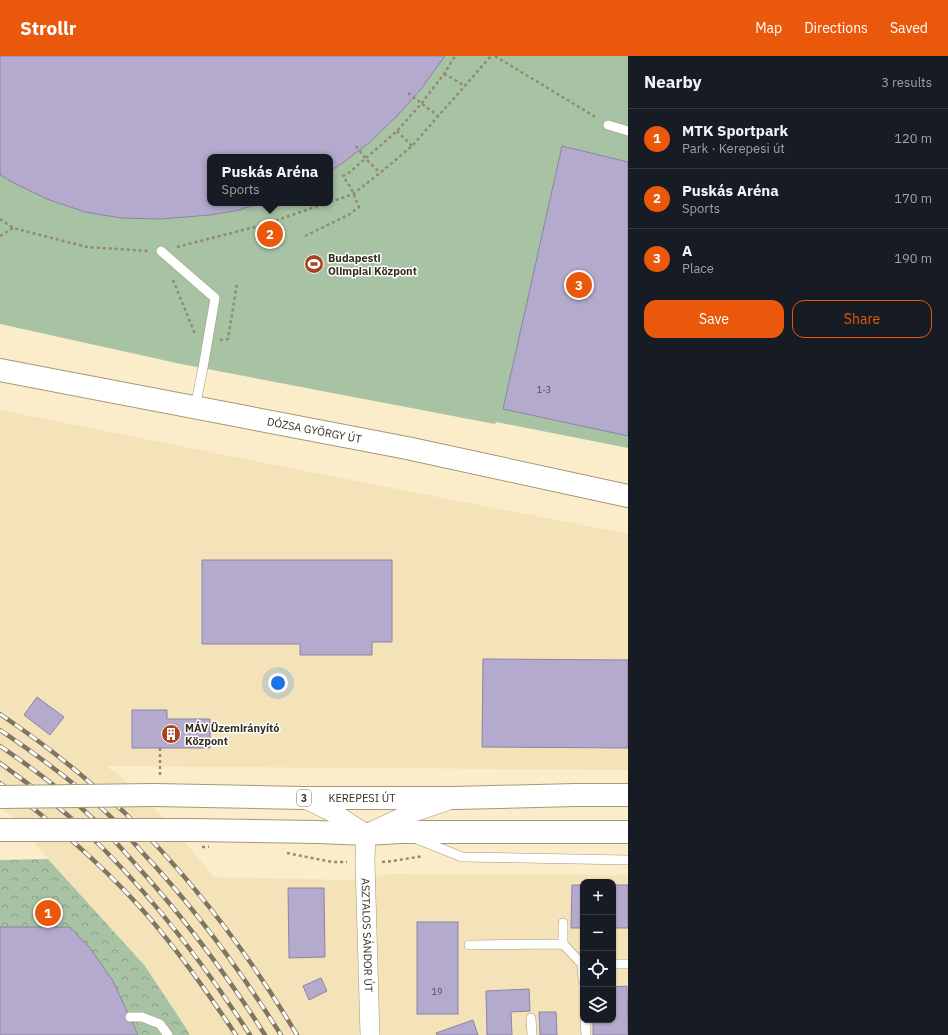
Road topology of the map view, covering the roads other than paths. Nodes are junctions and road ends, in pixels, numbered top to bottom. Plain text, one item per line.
1 (608, 125) road end
2 (628, 131) edge
3 (161, 252) road end
4 (0, 370) edge
5 (195, 408) junction
6 (628, 496) edge
7 (628, 795) edge
8 (0, 797) edge
9 (303, 798) junction
10 (454, 798) junction
11 (0, 830) edge
12 (401, 832) junction
13 (628, 832) edge
14 (366, 834) junction
15 (628, 860) edge
16 (563, 922) dead end
17 (563, 944) junction
18 (469, 945) dead end
19 (580, 961) edge
20 (616, 964) edge
21 (628, 964) edge
22 (130, 1017) dead end
23 (531, 1018) dead end
24 (585, 1023) edge
25 (168, 1035) edge
26 (370, 1035) edge
27 (532, 1035) edge
28 (586, 1035) edge

1 - 2 lane
3 - 5 lane
4 - 5 main road, DÓZSA GYÖRGY ÚT
5 - 6 main road, DÓZSA GYÖRGY ÚT
7 - 10 main road, KEREPESI ÚT / 3
8 - 9 main road, KEREPESI ÚT / 3, bridge
9 - 10 main road, KEREPESI ÚT / 3
9 - 14 street
10 - 14 street
11 - 14 main road, bridge
12 - 13 main road
12 - 14 main road
12 - 15 lane
14 - 26 street, ASZTALOS SÁNDOR ÚT
16 - 17 lane
17 - 18 lane
17 - 19 lane
20 - 21 lane
22 - 25 lane
23 - 27 lane
24 - 28 lane

